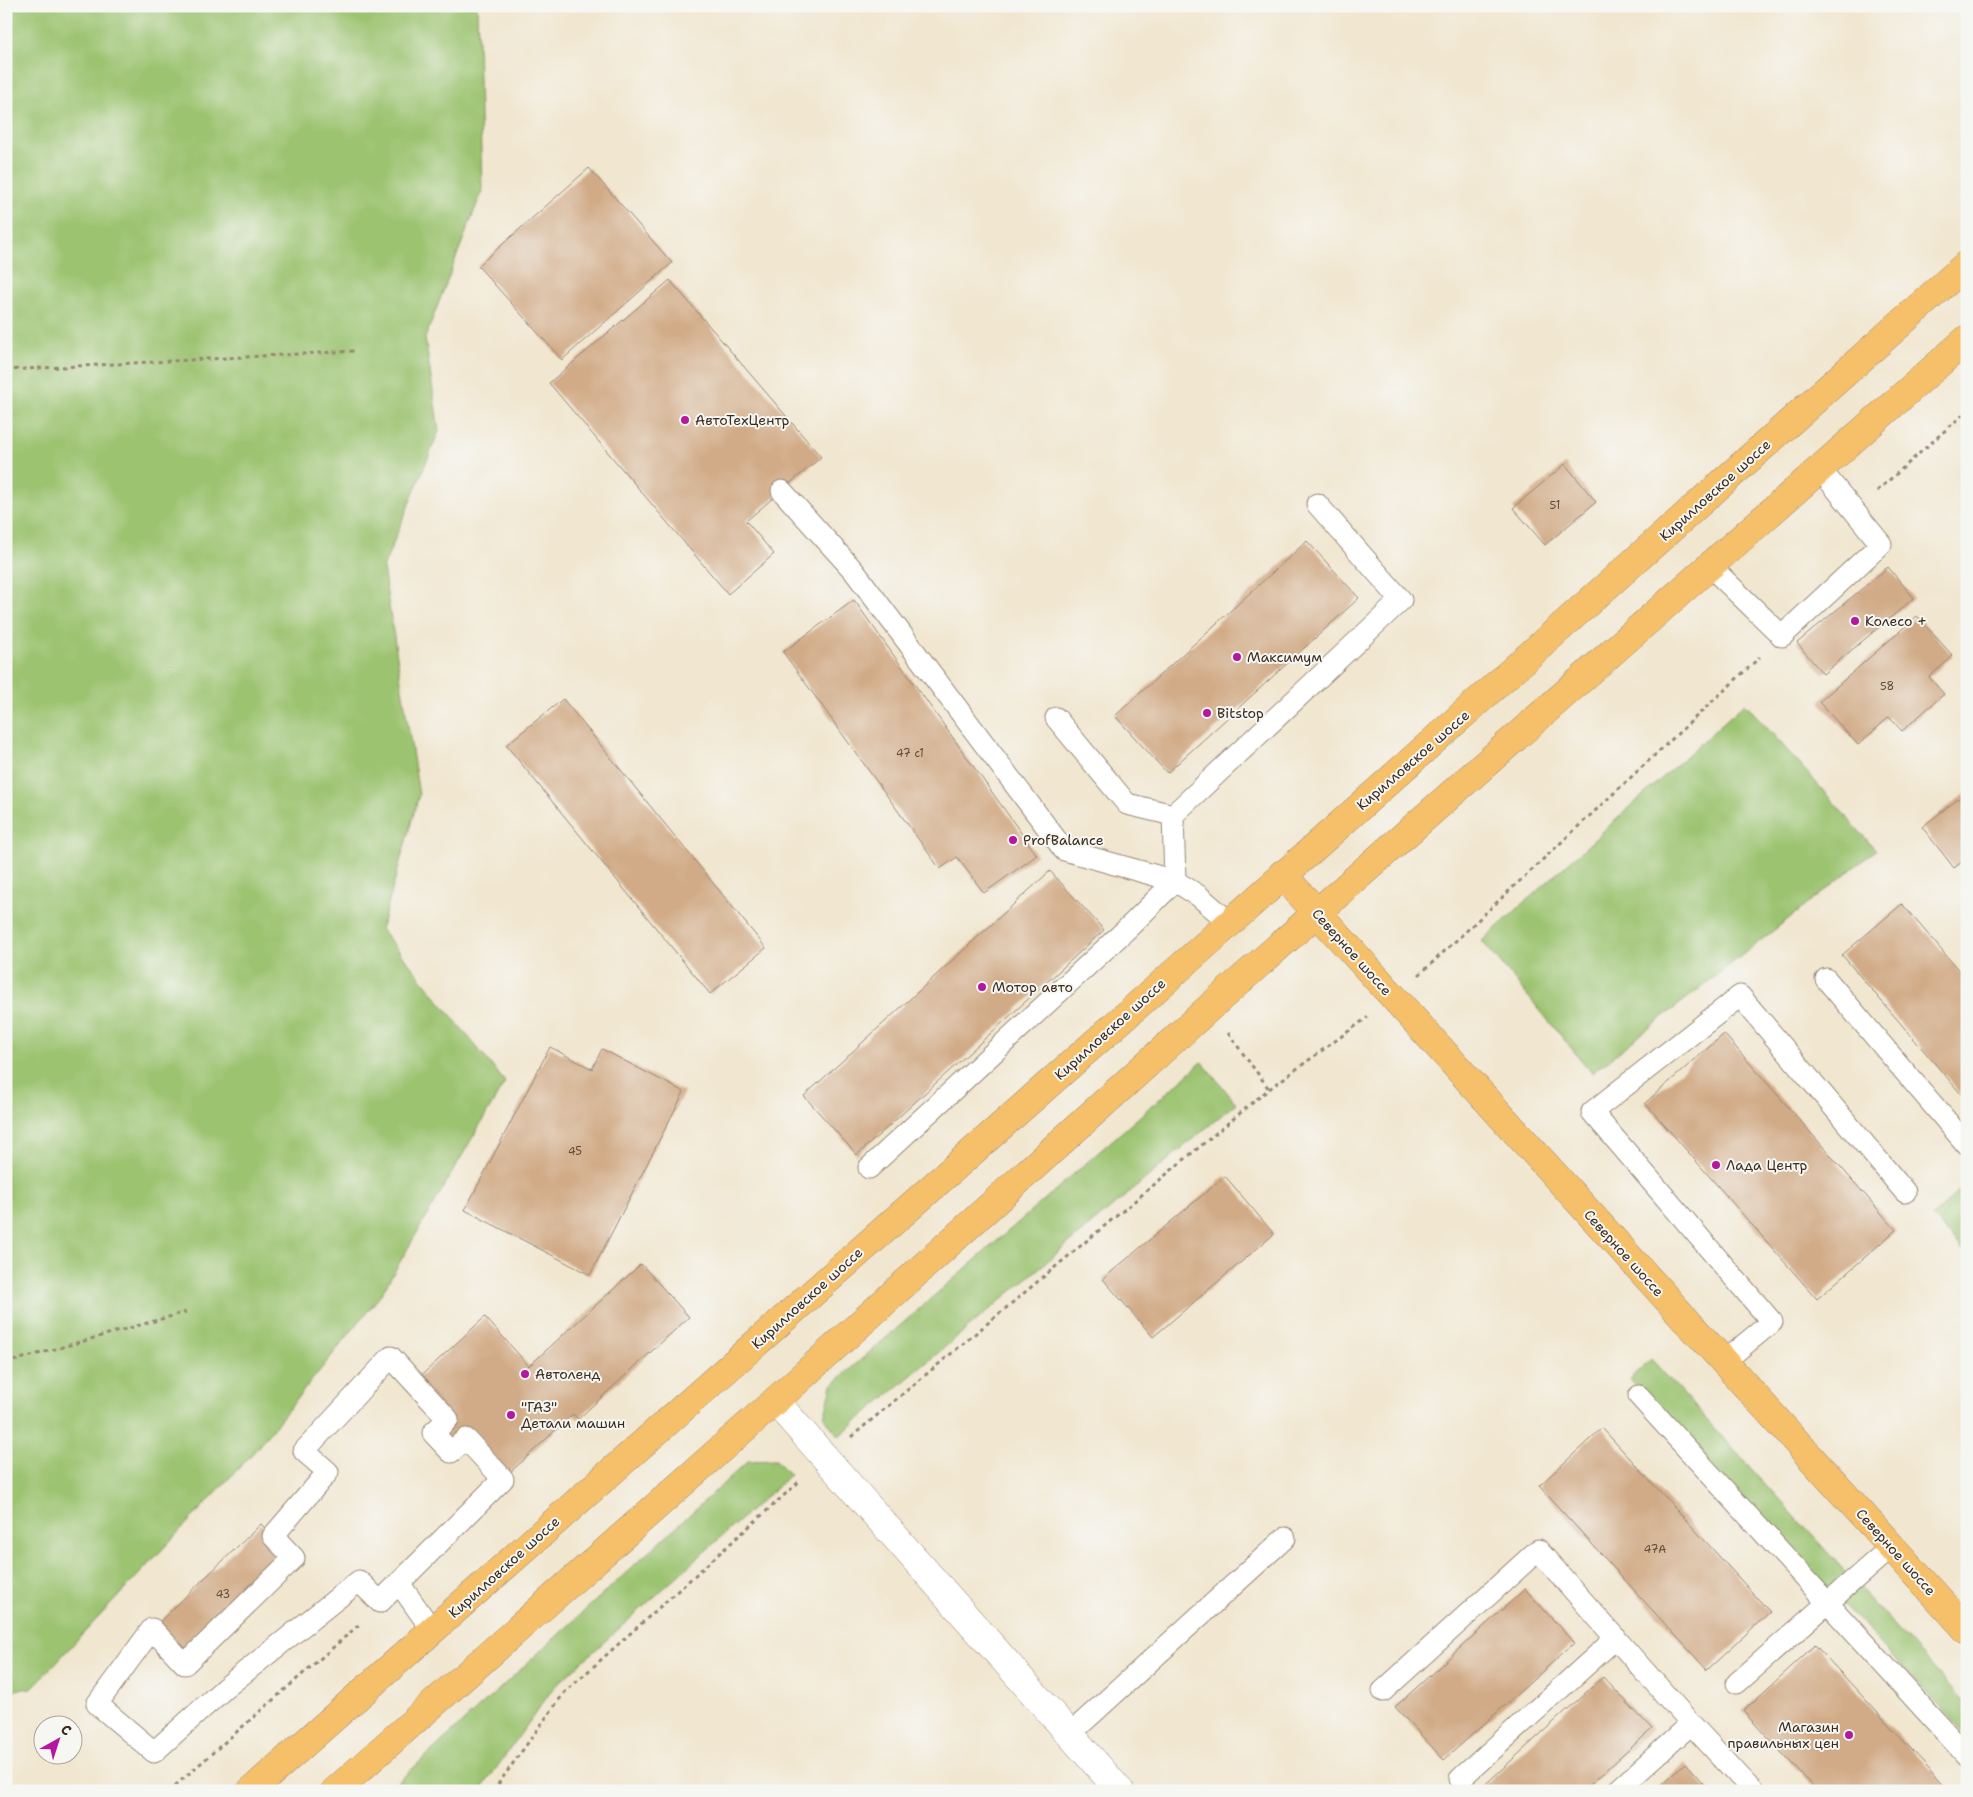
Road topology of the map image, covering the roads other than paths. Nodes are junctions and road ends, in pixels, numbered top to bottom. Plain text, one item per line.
1 (1967, 264) edge
2 (1967, 339) edge
3 (1820, 469) junction
4 (782, 491) dead end
5 (1317, 504) dead end
6 (1711, 566) junction
7 (1056, 718) dead end
8 (1174, 815) junction
9 (1282, 874) junction
10 (1175, 881) junction
11 (1318, 914) junction
12 (1229, 922) junction
13 (1826, 978) dead end
14 (1967, 1145) edge
15 (869, 1168) dead end
16 (1905, 1192) dead end
17 (1723, 1362) junction
18 (1639, 1396) dead end
19 (775, 1401) junction
20 (1285, 1538) dead end
21 (1891, 1547) junction
22 (399, 1583) junction
23 (1828, 1603) junction
24 (432, 1630) junction
25 (1967, 1630) edge
26 (1616, 1638) junction
27 (1736, 1683) dead end
28 (1383, 1692) dead end
29 (1691, 1724) junction
30 (1070, 1734) junction
31 (1967, 1756) edge
32 (1460, 1779) dead end
33 (251, 1791) edge
34 (335, 1791) edge
35 (1120, 1791) edge
36 (1617, 1791) edge
37 (1754, 1791) edge

1 - 9 main road, Кирилловское шоссе
2 - 3 main road
3 - 6 main road
3 - 6 lane
4 - 10 lane
5 - 8 lane
6 - 11 main road
7 - 8 lane
8 - 10 lane
9 - 11 main road, Северное шоссе
9 - 12 main road, Кирилловское шоссе
10 - 12 lane
10 - 15 lane
11 - 17 main road, Северное шоссе
11 - 19 main road
12 - 24 main road, Кирилловское шоссе
13 - 14 lane
16 - 17 lane
17 - 21 main road, Северное шоссе
18 - 23 lane
19 - 30 street
19 - 34 main road
20 - 30 lane
21 - 23 lane
21 - 25 main road, Северное шоссе
22 - 22 lane
22 - 24 lane
23 - 27 lane
23 - 31 lane
24 - 33 main road, Кирилловское шоссе
26 - 28 lane
26 - 29 lane
26 - 32 lane
29 - 36 lane
29 - 37 lane
30 - 35 street

